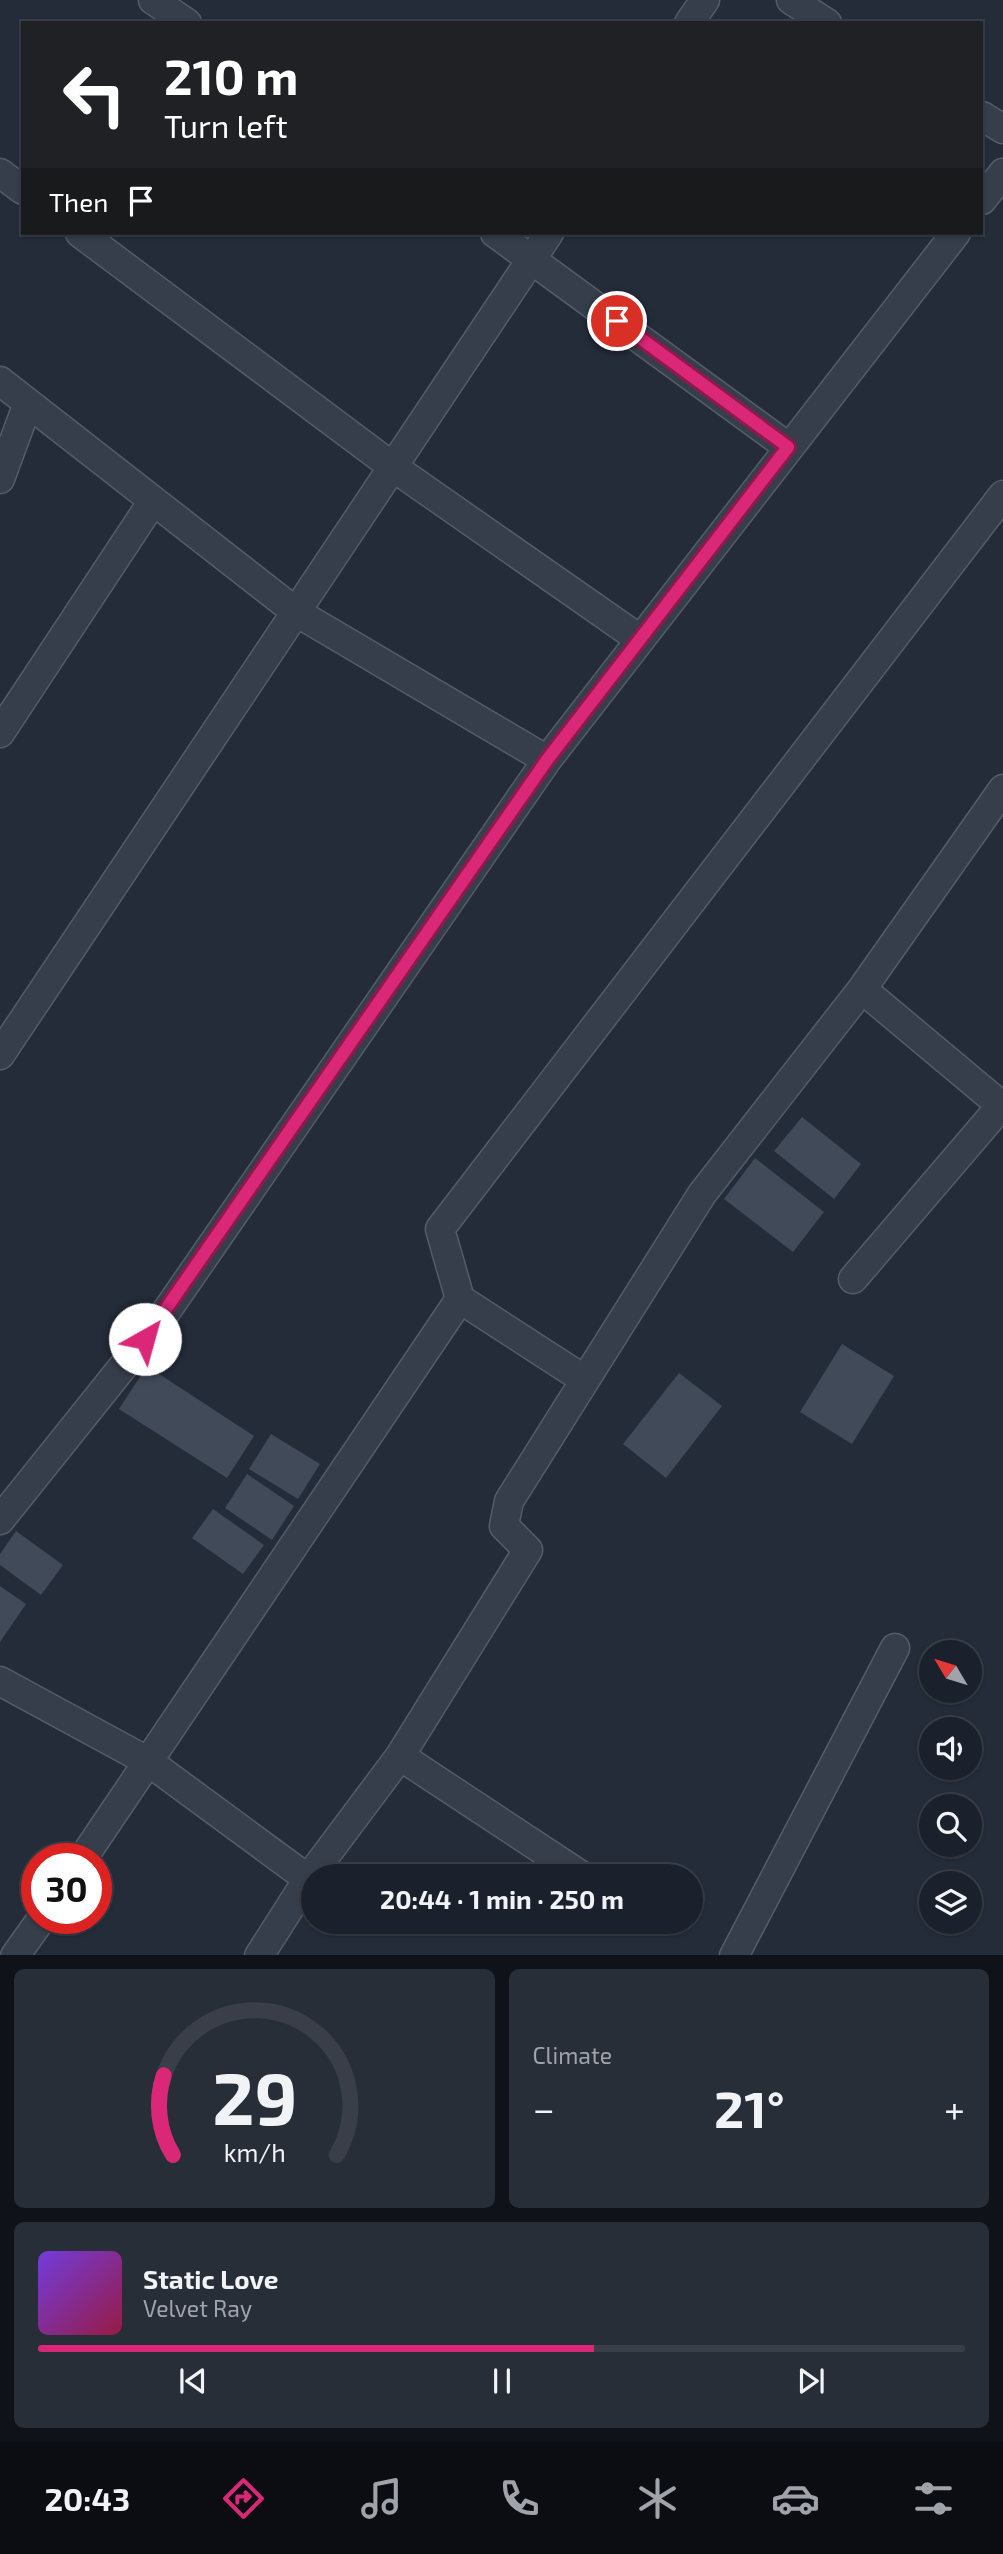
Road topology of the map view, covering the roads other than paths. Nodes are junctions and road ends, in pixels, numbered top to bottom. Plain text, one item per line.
1 (153, 0) edge
2 (705, 0) edge
3 (184, 21) edge
4 (690, 21) edge
5 (983, 117) edge
6 (1003, 129) edge
7 (0, 173) edge
8 (1003, 173) edge
9 (21, 189) edge
10 (983, 199) edge
11 (83, 235) edge
12 (498, 235) edge
13 (548, 235) edge
14 (954, 235) edge
15 (532, 258) junction
16 (0, 381) edge
17 (28, 403) junction
18 (788, 447) junction
19 (393, 467) junction
20 (0, 479) edge
21 (1003, 495) edge
22 (153, 501) junction
23 (296, 612) junction
24 (638, 638) junction
25 (0, 733) edge
26 (547, 760) junction
27 (1003, 789) edge
28 (862, 989) junction
29 (0, 1055) edge
30 (1002, 1106) edge
31 (853, 1279) dead end
32 (460, 1298) junction
33 (585, 1380) junction
34 (0, 1520) edge
35 (895, 1648) dead end
36 (0, 1681) edge
37 (400, 1756) junction
38 (149, 1762) junction
39 (93, 1843) edge
40 (319, 1864) edge
41 (564, 1864) edge
42 (301, 1874) edge
43 (301, 1890) edge
44 (30, 1934) edge
45 (15, 1955) edge
46 (259, 1955) edge
47 (734, 1955) edge

1 - 3 street
2 - 4 street
5 - 6 street
7 - 9 street
8 - 10 street
11 - 19 street
12 - 15 street
13 - 15 street
14 - 18 street
15 - 18 street
15 - 19 street
16 - 17 street
17 - 20 street
17 - 22 street
18 - 24 street
19 - 23 street
19 - 24 street
21 - 32 street
22 - 23 street
22 - 25 street
23 - 26 street
23 - 29 street
24 - 26 street
26 - 34 street
27 - 28 street
28 - 30 street
28 - 33 street
30 - 31 street
32 - 33 street
32 - 38 street
33 - 37 street
35 - 47 street
36 - 38 street
37 - 40 street
37 - 41 street
38 - 39 street
38 - 42 street
43 - 46 street
44 - 45 street

